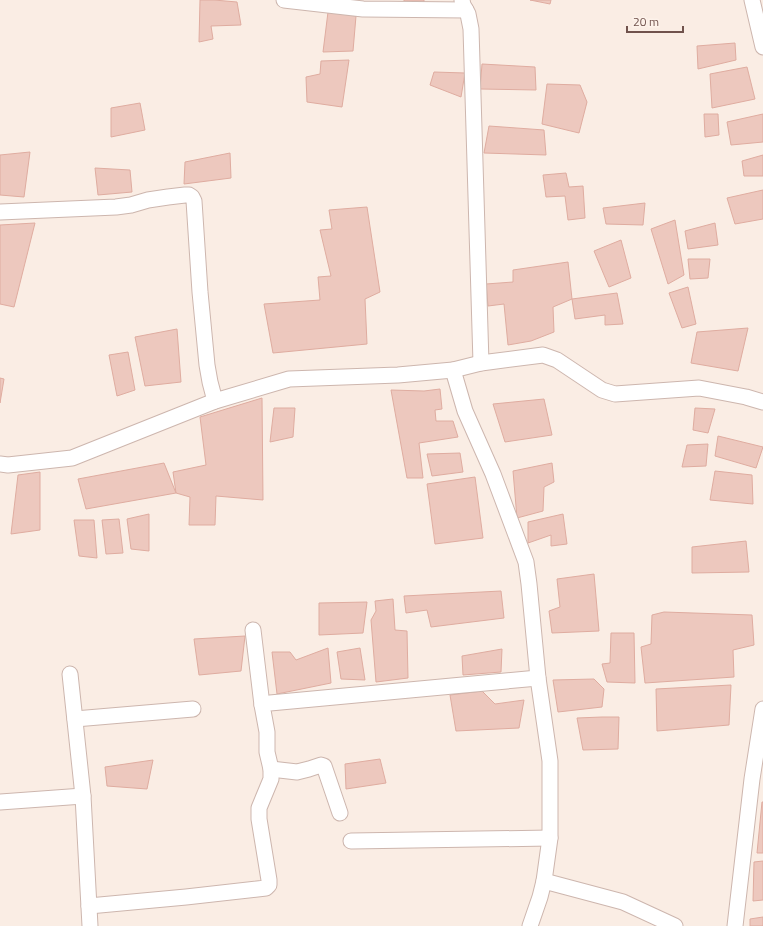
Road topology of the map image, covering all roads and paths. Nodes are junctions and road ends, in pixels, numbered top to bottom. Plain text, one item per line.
1 (284, 0) edge
2 (752, 0) edge
3 (464, 5) edge
4 (763, 47) edge
5 (0, 212) edge
6 (481, 363) junction
7 (453, 370) junction
8 (215, 401) junction
9 (763, 402) edge
10 (0, 464) edge
11 (253, 630) dead end
12 (70, 674) dead end
13 (538, 678) junction
14 (262, 705) junction
15 (193, 709) dead end
16 (763, 709) edge
17 (75, 719) junction
18 (271, 769) junction
19 (83, 796) junction
20 (0, 802) edge
21 (340, 813) dead end
22 (550, 838) junction
23 (351, 841) dead end
24 (544, 880) junction
25 (89, 906) junction
26 (90, 926) edge
27 (530, 926) edge
28 (675, 926) edge
29 (735, 926) edge

1 - 3 street
2 - 4 street
3 - 6 street
5 - 8 street
6 - 7 street
6 - 9 street
7 - 8 street
7 - 13 street
8 - 10 street
11 - 14 street
12 - 17 street
13 - 14 street
13 - 22 street
14 - 18 street
15 - 17 street
16 - 29 street
17 - 19 street
18 - 21 street
18 - 25 street
19 - 20 street
19 - 25 street
22 - 23 street
22 - 24 street
24 - 27 street
24 - 28 street
25 - 26 street

